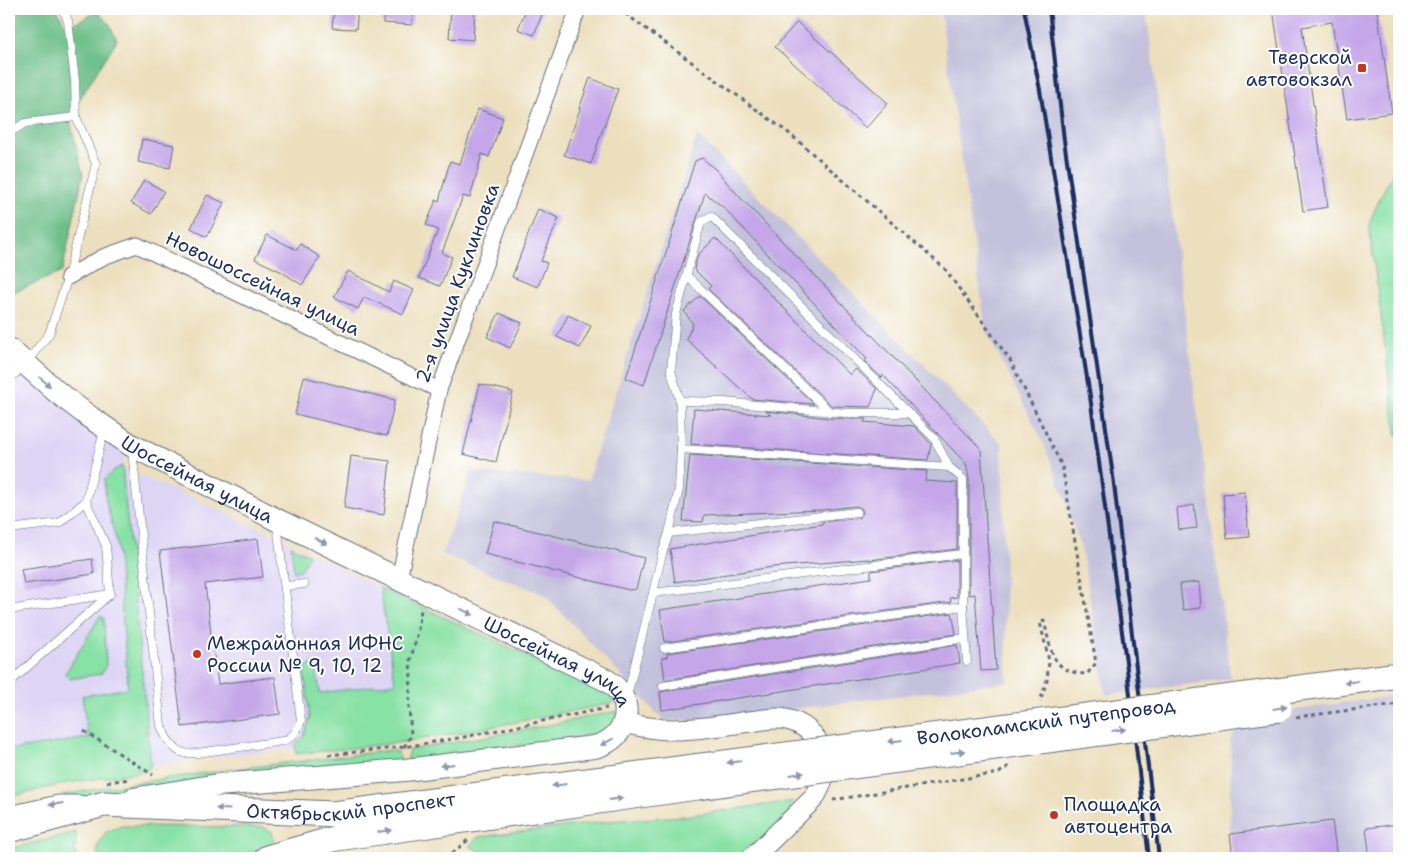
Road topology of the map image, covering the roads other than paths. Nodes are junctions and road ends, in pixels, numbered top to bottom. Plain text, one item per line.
1 (63, 9) edge
2 (578, 9) edge
3 (76, 117) junction
4 (9, 133) edge
5 (687, 276) junction
6 (68, 277) junction
7 (17, 356) edge
8 (9, 380) edge
9 (439, 390) junction
10 (680, 401) junction
11 (830, 412) junction
12 (908, 412) junction
13 (104, 428) junction
14 (131, 445) junction
15 (681, 449) junction
16 (949, 467) junction
17 (86, 501) junction
18 (857, 512) dead end
19 (277, 520) junction
20 (9, 529) edge
21 (669, 533) junction
22 (962, 554) junction
23 (399, 579) junction
24 (304, 584) dead end
25 (286, 586) junction
26 (653, 593) junction
27 (110, 594) junction
28 (963, 606) junction
29 (9, 610) edge
30 (965, 638) junction
31 (664, 648) dead end
32 (967, 661) dead end
33 (1399, 675) edge
34 (9, 684) edge
35 (663, 686) dead end
36 (1399, 692) edge
37 (624, 714) junction
38 (695, 777) junction
39 (105, 793) junction
40 (9, 812) edge
41 (9, 830) edge
42 (278, 856) edge
43 (752, 858) edge

1 - 3 lane
2 - 9 street, 2-я улица Куклиновка
3 - 4 lane
3 - 6 lane
5 - 10 lane
5 - 11 lane
5 - 12 lane
6 - 7 lane
6 - 9 street, Новошоссейная улица
7 - 8 lane
7 -> 13 main road, Шоссейная улица
9 - 23 street, 2-я улица Куклиновка
10 - 11 lane
10 - 15 lane
11 - 12 lane
12 - 16 lane
13 - 14 main road, Шоссейная улица
13 - 17 lane
14 - 19 main road, Шоссейная улица
14 - 25 lane
15 - 16 lane
15 - 21 lane
16 - 22 lane
17 - 20 lane
17 - 27 lane
18 - 21 lane
19 -> 23 main road, Шоссейная улица
19 - 25 lane
21 - 26 lane
22 - 26 lane
22 - 28 lane
23 -> 37 main road, Шоссейная улица
24 - 25 lane
26 - 37 lane
27 - 29 lane
27 - 34 lane
28 - 30 lane
28 - 31 lane
30 - 32 lane
30 - 35 lane
33 -> 38 main road, Волоколамский путепровод, bridge
38 -> 36 main road, Волоколамский путепровод, bridge
37 -> 39 main road, Шоссейная улица
37 - 43 street
38 -> 39 main road, Октябрьский проспект
42 -> 38 main road, Октябрьский проспект
39 -> 40 street
39 - 41 main road, Октябрьский проспект

